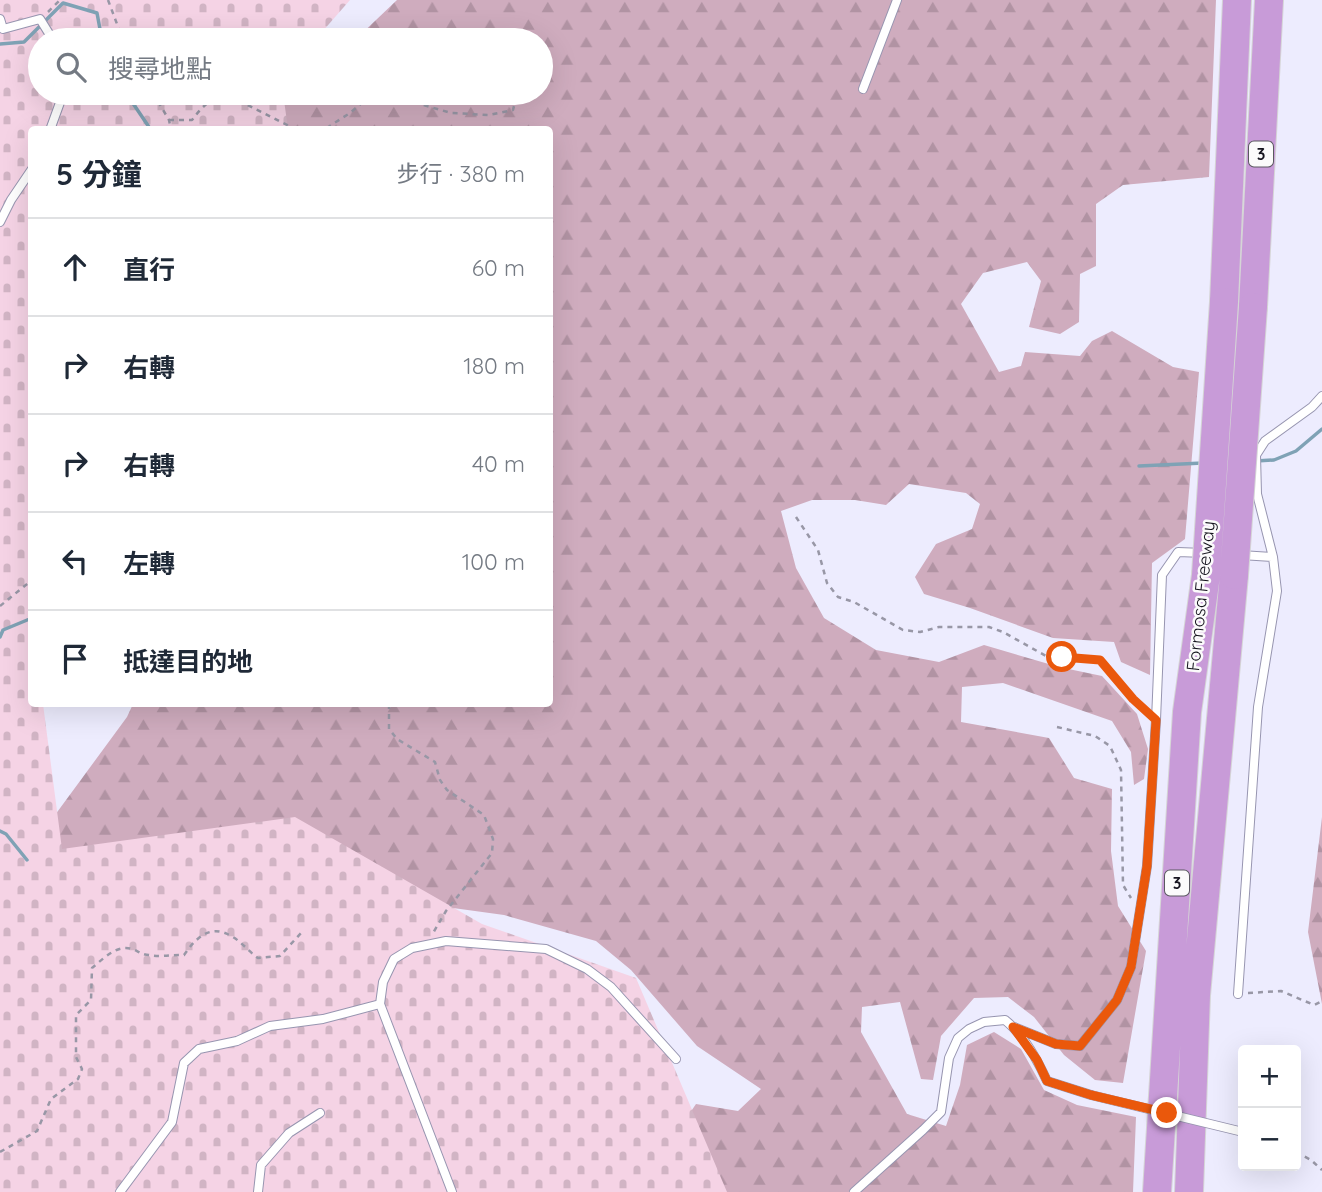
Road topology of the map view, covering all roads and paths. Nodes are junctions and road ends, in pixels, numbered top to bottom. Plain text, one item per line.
1 (60, 0) edge
2 (108, 0) edge
3 (897, 0) edge
4 (1237, 0) edge
5 (1269, 0) edge
6 (0, 19) edge
7 (40, 19) junction
8 (46, 28) edge
9 (118, 28) edge
10 (863, 89) dead end
11 (59, 105) edge
12 (160, 105) edge
13 (203, 105) edge
14 (248, 105) edge
15 (359, 105) edge
16 (424, 105) edge
17 (514, 105) edge
18 (169, 120) junction
19 (51, 126) edge
20 (170, 126) edge
21 (289, 126) edge
22 (328, 126) edge
23 (28, 175) edge
24 (0, 222) edge
25 (1322, 396) edge
26 (796, 517) dead end
27 (1273, 557) junction
28 (1222, 565) junction
29 (28, 583) edge
30 (0, 606) edge
31 (389, 707) edge
32 (1156, 720) junction
33 (1057, 727) dead end
34 (1139, 914) junction
35 (301, 933) dead end
36 (426, 945) junction
37 (1238, 994) joint
38 (1322, 1002) edge
39 (380, 1004) junction
40 (1013, 1027) junction
41 (676, 1059) dead end
42 (320, 1113) dead end
43 (1238, 1131) edge
44 (0, 1152) edge
45 (1301, 1155) edge
46 (1322, 1170) edge
47 (120, 1192) edge
48 (258, 1192) edge
49 (453, 1192) edge
50 (854, 1192) edge
51 (1157, 1192) edge
52 (1189, 1192) edge

1 - 7 path
2 - 9 path
3 - 10 lane
4 - 28 highway, Formosa Freeway / 3, bridge
5 - 28 highway, Formosa Freeway / 3, bridge
6 - 7 lane
7 - 8 lane
11 - 19 lane
12 - 18 path
13 - 18 path
14 - 21 path
15 - 22 path
16 - 17 path
18 - 20 path
23 - 24 lane
25 - 27 lane
26 - 32 path
27 - 28 lane
27 - 37 lane
28 - 32 lane
28 - 51 highway, Formosa Freeway / 3
28 - 52 highway, Formosa Freeway / 3
29 - 30 path
31 - 36 path
32 - 34 lane
33 - 34 path
34 - 40 lane
35 - 44 path
36 - 39 lane
36 - 41 lane
37 - 38 path
39 - 47 lane
39 - 49 lane
40 - 43 lane, bridge
40 - 50 lane
42 - 48 lane
45 - 46 path

